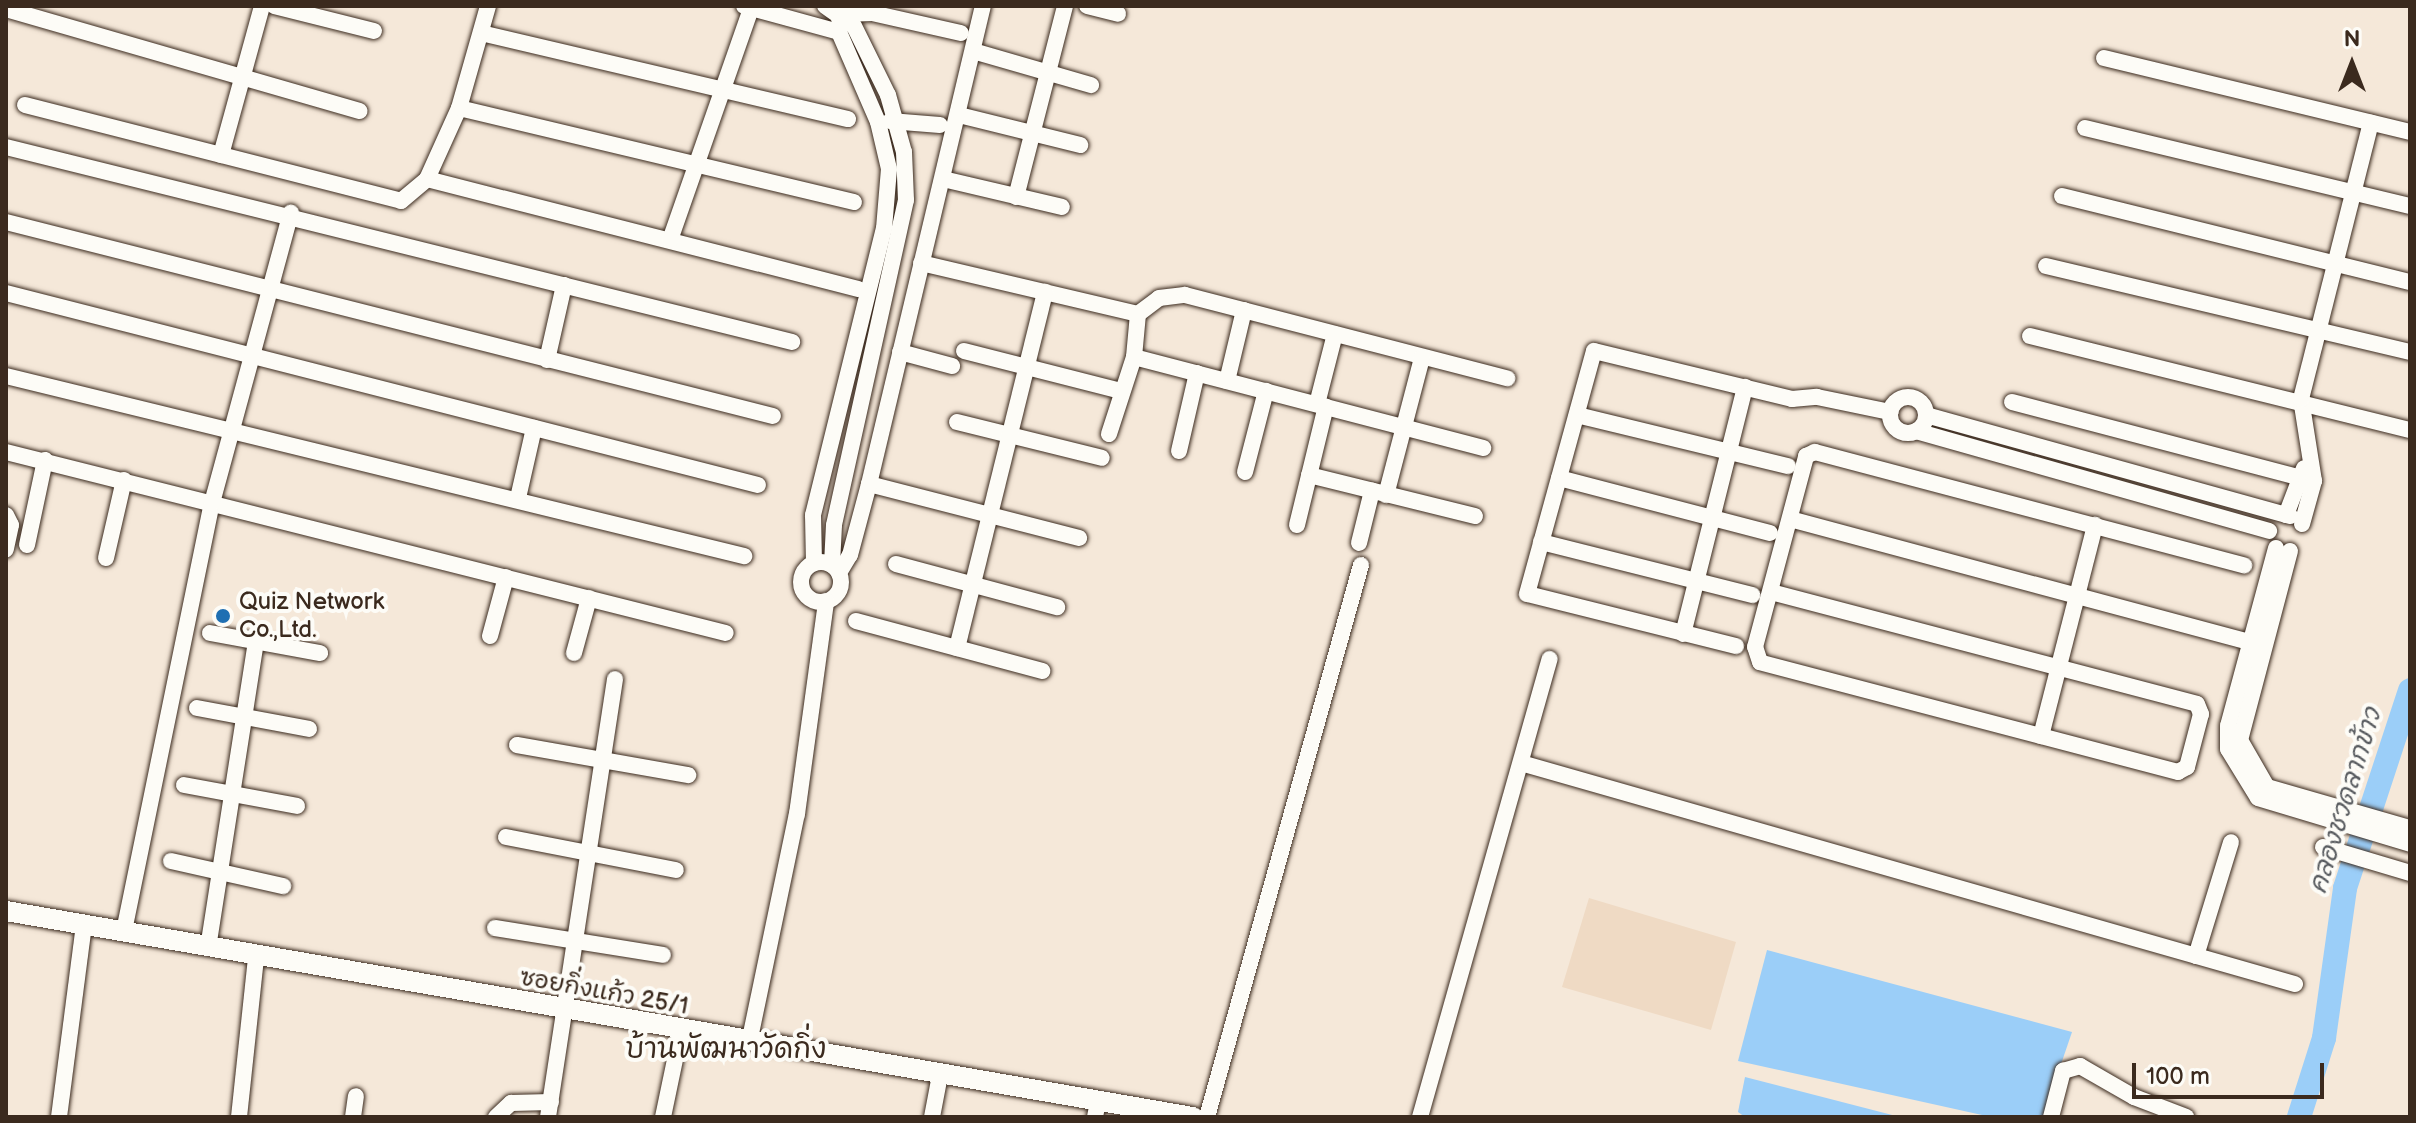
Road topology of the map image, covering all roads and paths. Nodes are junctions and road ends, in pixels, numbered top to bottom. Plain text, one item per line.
1 (262, 6) edge
2 (274, 6) edge
3 (488, 6) edge
4 (825, 6) edge
5 (983, 6) edge
6 (1065, 6) edge
7 (1087, 6) edge
8 (749, 7) edge
9 (6, 9) edge
10 (1118, 14) dead end
11 (838, 21) junction
12 (374, 31) dead end
13 (481, 33) junction
14 (961, 33) dead end
15 (973, 51) junction
16 (2104, 58) dead end
17 (1047, 72) junction
18 (243, 79) junction
19 (1091, 85) dead end
20 (723, 88) junction
21 (25, 105) dead end
22 (459, 108) junction
23 (360, 111) dead end
24 (959, 115) junction
25 (848, 119) dead end
26 (897, 120) junction
27 (878, 122) junction
28 (2371, 123) junction
29 (940, 125) dead end
30 (2085, 128) dead end
31 (1032, 132) junction
32 (2410, 132) edge
33 (1080, 145) dead end
34 (6, 147) edge
35 (221, 155) junction
36 (697, 163) junction
37 (427, 179) junction
38 (943, 179) junction
39 (2354, 192) junction
40 (2062, 196) dead end
41 (1016, 197) junction
42 (854, 202) dead end
43 (2410, 206) edge
44 (1062, 207) dead end
45 (291, 213) junction
46 (6, 222) edge
47 (670, 240) junction
48 (921, 263) junction
49 (2335, 264) junction
50 (2046, 266) dead end
51 (2410, 282) edge
52 (564, 285) junction
53 (858, 289) dead end
54 (271, 290) junction
55 (1045, 292) junction
56 (6, 293) edge
57 (864, 309) junction
58 (1244, 310) junction
59 (882, 314) junction
60 (1138, 314) junction
61 (2318, 330) junction
62 (1335, 334) junction
63 (2030, 336) dead end
64 (792, 342) dead end
65 (964, 351) dead end
66 (900, 352) junction
67 (2410, 352) edge
68 (253, 355) junction
69 (1134, 357) junction
70 (1422, 358) junction
71 (547, 360) junction
72 (952, 366) dead end
73 (1028, 367) junction
74 (1197, 373) junction
75 (6, 376) edge
76 (1507, 378) dead end
77 (1227, 381) junction
78 (1745, 387) junction
79 (1121, 391) junction
80 (1266, 391) junction
81 (2012, 402) dead end
82 (2302, 402) junction
83 (1322, 405) junction
84 (1890, 412) junction
85 (1577, 415) junction
86 (1926, 415) junction
87 (773, 416) dead end
88 (957, 422) dead end
89 (1404, 426) junction
90 (534, 428) junction
91 (232, 429) junction
92 (2410, 430) edge
93 (1916, 431) junction
94 (1109, 434) dead end
95 (1012, 436) junction
96 (1483, 448) dead end
97 (1179, 451) dead end
98 (1728, 451) junction
99 (6, 452) edge
100 (1102, 458) dead end
101 (2311, 459) junction
102 (45, 460) junction
103 (1788, 466) dead end
104 (2113, 467) junction
105 (1245, 472) dead end
106 (1309, 475) junction
107 (2297, 477) junction
108 (1559, 478) junction
109 (124, 480) junction
110 (822, 481) junction
111 (2314, 481) junction
112 (869, 484) junction
113 (2107, 484) junction
114 (758, 485) dead end
115 (843, 486) junction
116 (1379, 493) junction
117 (518, 498) junction
118 (212, 503) junction
119 (6, 515) edge
120 (991, 515) junction
121 (1475, 516) dead end
122 (1711, 518) junction
123 (2293, 518) junction
124 (1790, 519) junction
125 (1297, 525) dead end
126 (2095, 525) junction
127 (2269, 531) junction
128 (1770, 533) dead end
129 (1079, 538) dead end
130 (1541, 542) junction
131 (1359, 543) dead end
132 (27, 545) dead end
133 (6, 549) edge
134 (2283, 549) junction
135 (744, 556) dead end
136 (106, 558) dead end
137 (814, 563) junction
138 (896, 564) dead end
139 (1361, 565) dead end
140 (2244, 565) dead end
141 (836, 569) junction
142 (506, 577) junction
143 (1695, 582) junction
144 (973, 585) junction
145 (1771, 592) junction
146 (2076, 594) junction
147 (1752, 595) dead end
148 (589, 598) junction
149 (826, 601) junction
150 (1057, 607) dead end
151 (856, 621) dead end
152 (210, 633) dead end
153 (726, 633) dead end
154 (1683, 634) junction
155 (490, 636) dead end
156 (256, 641) junction
157 (2257, 644) junction
158 (1736, 646) dead end
159 (957, 648) junction
160 (320, 653) dead end
161 (574, 653) dead end
162 (1550, 659) dead end
163 (2059, 667) junction
164 (1042, 671) dead end
165 (615, 679) dead end
166 (197, 708) dead end
167 (244, 718) junction
168 (309, 729) dead end
169 (2041, 736) junction
170 (517, 745) dead end
171 (604, 759) junction
172 (1521, 763) junction
173 (688, 775) dead end
174 (184, 785) dead end
175 (229, 796) junction
176 (297, 806) dead end
177 (2375, 827) junction
178 (2410, 828) edge
179 (506, 837) dead end
180 (2231, 842) dead end
181 (2410, 844) edge
182 (2326, 848) dead end
183 (590, 853) junction
184 (171, 861) dead end
185 (676, 870) dead end
186 (217, 871) junction
187 (2410, 873) edge
188 (283, 886) dead end
189 (6, 911) edge
190 (84, 924) junction
191 (495, 928) dead end
192 (124, 931) junction
193 (578, 941) junction
194 (208, 948) junction
195 (663, 955) dead end
196 (2196, 956) junction
197 (256, 957) junction
198 (2295, 984) dead end
199 (564, 1011) junction
200 (681, 1031) junction
201 (749, 1043) junction
202 (940, 1075) junction
203 (356, 1096) dead end
204 (1097, 1109) edge
205 (550, 1110) edge
206 (59, 1117) edge
207 (239, 1117) edge
208 (353, 1117) edge
209 (496, 1117) edge
210 (663, 1117) edge
211 (932, 1117) edge
212 (1193, 1117) edge
213 (1207, 1117) edge
214 (1420, 1117) edge
215 (2051, 1117) edge
216 (2186, 1117) edge

1 - 18 street
2 - 12 street
3 - 13 street
4 - 11 street
5 - 15 street
6 - 17 street
7 - 10 street
8 - 11 street
8 - 20 street
9 - 18 street
11 - 14 street
11 - 26 street
11 - 27 street
13 - 20 street
13 - 22 street
15 - 17 street
15 - 24 street
16 - 28 street
17 - 19 street
17 - 31 street
18 - 23 street
18 - 35 street
20 - 25 street
20 - 36 street
21 - 35 street
22 - 36 street
22 - 37 street
24 - 31 street
24 - 38 street
26 - 27 street
26 - 29 street
26 - 59 street
27 - 57 street
28 - 32 street
28 - 39 street
30 - 39 street
31 - 33 street
31 - 41 street
34 - 45 street
35 - 37 street
36 - 42 street
36 - 47 street
37 - 47 street
38 - 41 street
38 - 48 street
39 - 43 street
39 - 49 street
40 - 49 street
41 - 44 street
45 - 52 street
45 - 54 street
46 - 54 street
47 - 53 street
48 - 55 street
48 - 66 street
49 - 51 street
49 - 61 street
50 - 61 street
52 - 64 street
52 - 71 street
54 - 68 street
54 - 71 street
55 - 60 street
55 - 73 street
56 - 68 street
57 - 59 street
57 - 110 street
58 - 60 street
58 - 62 street
58 - 77 street
59 - 115 street
60 - 69 street
61 - 67 street
61 - 82 street
62 - 70 street
62 - 83 street
63 - 82 street
65 - 73 street
66 - 72 street
66 - 112 street
68 - 90 street
68 - 91 street
69 - 74 street
69 - 79 street
70 - 76 street
70 - 89 street
71 - 87 street
73 - 79 street
73 - 95 street
74 - 77 street
74 - 97 street
75 - 91 street
77 - 80 street
78 - 84 street
78 - 85 street
78 - 98 street
79 - 94 street
80 - 83 street
80 - 105 street
81 - 107 street
82 - 92 street
82 - 101 street
83 - 89 street
83 - 106 street
84 - 86 street
84 - 93 street
85 - 98 street
85 - 108 street
86 - 93 street
86 - 104 street
88 - 95 street
89 - 96 street
89 - 116 street
90 - 114 street
90 - 117 street
91 - 117 street
91 - 118 street
93 - 113 street
95 - 100 street
95 - 120 street
98 - 103 street
98 - 122 street
99 - 102 street
101 - 107 street
101 - 111 street
102 - 109 street
102 - 132 street
104 - 113 street
104 - 123 street
106 - 116 street
106 - 125 street
107 - 111 street
107 - 123 street
108 - 122 street
108 - 130 street
109 - 118 street
109 - 136 street
110 - 115 street
110 - 137 street
111 - 123 street
112 - 120 street
112 - 141 street
113 - 127 street
115 - 141 street
116 - 121 street
116 - 131 street
117 - 135 street
118 - 142 street
118 - 192 street
119 - 133 street
120 - 129 street
120 - 144 street
122 - 128 street
122 - 143 street
123 - 127 street
123 - 134 street
124 - 126 street
124 - 145 street
124 - 146 street
126 - 140 street
126 - 146 street
127 - 134 street
130 - 143 street
130 - 154 street
134 - 157 street
137 - 141 street
137 - 149 street
138 - 144 street
139 - 213 street
141 - 149 street
142 - 148 street
142 - 155 street
143 - 147 street
143 - 154 street
144 - 150 street
144 - 159 street
145 - 163 street
145 - 169 street
146 - 157 street
146 - 163 street
148 - 153 street
148 - 161 street
149 - 201 street
151 - 159 street
152 - 156 street
154 - 158 street
156 - 160 street
156 - 167 street
157 - 177 street
159 - 164 street
162 - 172 street
163 - 169 street
163 - 169 street
165 - 171 street
166 - 167 street
167 - 168 street
167 - 175 street
170 - 171 street
171 - 173 street
171 - 183 street
172 - 196 street
172 - 214 street
174 - 175 street
175 - 176 street
175 - 186 street
177 - 178 street
177 - 181 street
179 - 183 street
180 - 196 street
182 - 187 street
183 - 185 street
183 - 193 street
184 - 186 street
186 - 188 street
186 - 194 street
189 - 190 street, ซอยกิ่งแก้ว 25/1
190 - 192 street, ซอยกิ่งแก้ว 25/1
190 - 206 street
191 - 193 street
192 - 194 street, ซอยกิ่งแก้ว 25/1
193 - 195 street
193 - 199 street
194 - 197 street, ซอยกิ่งแก้ว 25/1
196 - 198 street
197 - 199 street, ซอยกิ่งแก้ว 25/1
197 - 207 street
199 - 200 street, ซอยกิ่งแก้ว 25/1
199 - 205 street
200 - 201 street, ซอยกิ่งแก้ว 25/1
200 - 210 street
201 - 202 street, ซอยกิ่งแก้ว 25/1
202 - 204 street, ซอยกิ่งแก้ว 25/1
202 - 211 street
203 - 208 street
204 - 212 street, ซอยกิ่งแก้ว 25/1
205 - 209 street
215 - 216 street

